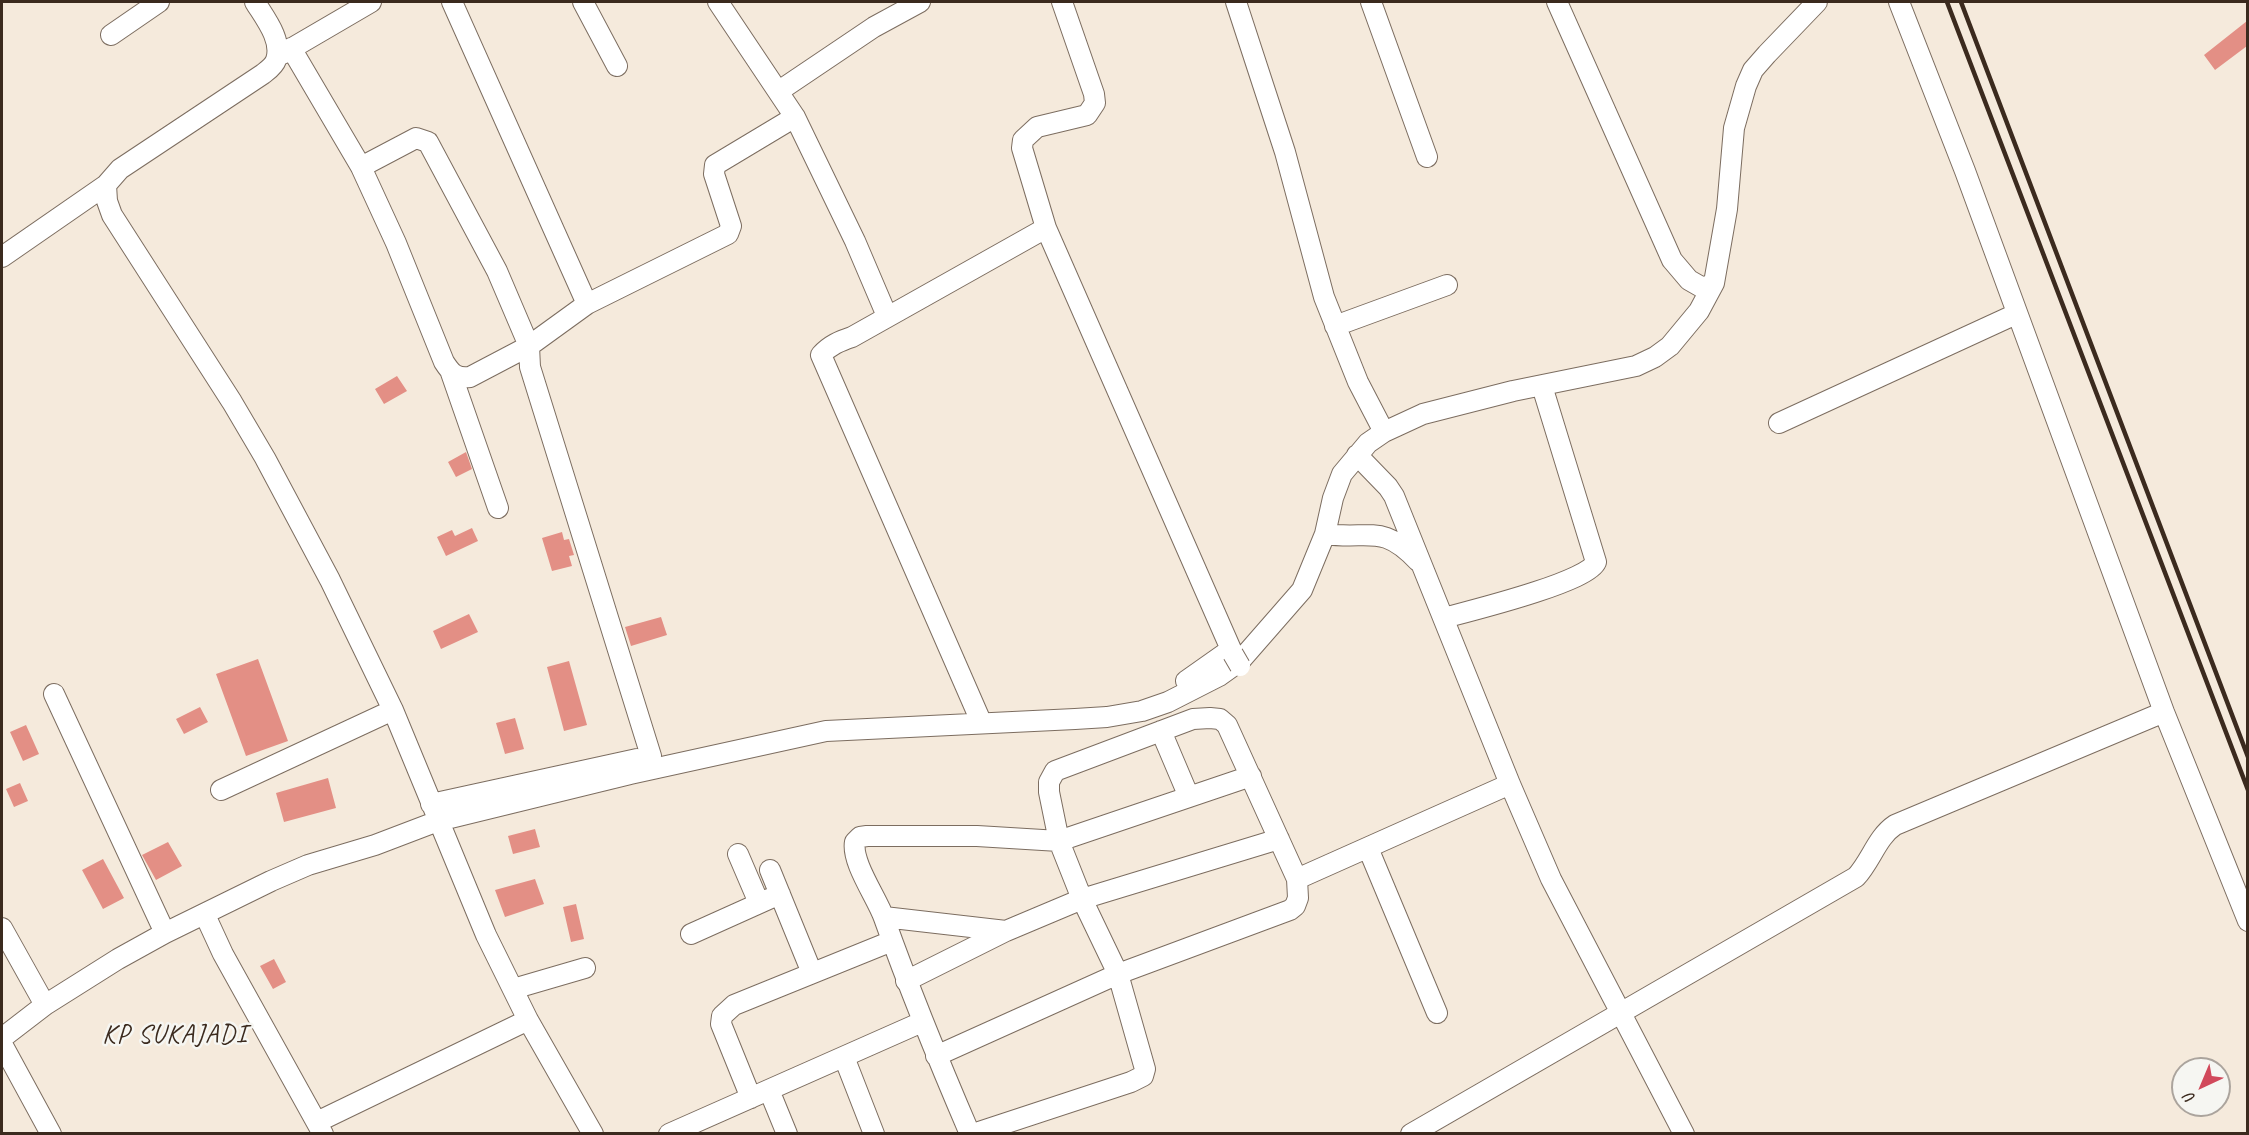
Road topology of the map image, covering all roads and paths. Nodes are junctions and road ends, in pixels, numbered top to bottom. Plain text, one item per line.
1 (159, 2) edge
2 (255, 2) edge
3 (371, 2) edge
4 (452, 2) edge
5 (583, 2) edge
6 (718, 2) edge
7 (920, 2) edge
8 (1062, 2) edge
9 (1236, 2) edge
10 (1371, 2) edge
11 (1557, 2) edge
12 (1817, 2) edge
13 (1899, 2) edge
14 (111, 35) dead end
15 (284, 53) junction
16 (617, 66) dead end
17 (779, 91) junction
18 (795, 117) junction
19 (1427, 157) dead end
20 (361, 167) junction
21 (106, 185) junction
22 (1046, 228) junction
23 (2, 257) edge
24 (1702, 284) junction
25 (1447, 285) dead end
26 (587, 304) junction
27 (2016, 314) junction
28 (887, 316) junction
29 (1335, 326) junction
30 (529, 346) junction
31 (451, 373) junction
32 (1542, 386) junction
33 (1779, 423) dead end
34 (1384, 432) junction
35 (1357, 455) junction
36 (498, 508) dead end
37 (1325, 534) junction
38 (1423, 567) junction
39 (1444, 618) junction
40 (1236, 658) junction
41 (54, 694) dead end
42 (393, 710) junction
43 (2164, 712) junction
44 (979, 717) junction
45 (1161, 731) junction
46 (651, 756) junction
47 (1251, 776) junction
48 (1510, 784) junction
49 (221, 790) dead end
50 (1189, 797) junction
51 (435, 813) junction
52 (1279, 839) junction
53 (1059, 841) junction
54 (1368, 848) junction
55 (738, 854) dead end
56 (770, 870) dead end
57 (1297, 879) junction
58 (780, 894) junction
59 (1082, 899) junction
60 (759, 903) junction
61 (205, 915) junction
62 (884, 917) junction
63 (2247, 921) edge
64 (2, 928) edge
65 (1006, 931) junction
66 (165, 933) junction
67 (691, 934) dead end
68 (892, 941) junction
69 (585, 968) dead end
70 (812, 973) junction
71 (1118, 974) junction
72 (906, 981) junction
73 (513, 989) junction
74 (45, 1005) junction
75 (1622, 1012) junction
76 (1437, 1013) dead end
77 (528, 1020) junction
78 (922, 1022) junction
79 (2, 1038) edge
80 (2, 1044) edge
81 (936, 1056) junction
82 (844, 1057) junction
83 (769, 1090) junction
84 (751, 1098) junction
85 (320, 1128) edge
86 (51, 1134) edge
87 (593, 1134) edge
88 (669, 1134) edge
89 (787, 1134) edge
90 (874, 1134) edge
91 (971, 1134) edge
92 (1411, 1134) edge
93 (1684, 1134) edge

1 - 14 street
2 - 15 street
3 - 15 street
4 - 26 street
5 - 16 street
6 - 17 street
7 - 17 street
8 - 22 street
9 - 29 street
10 - 19 street
11 - 24 street
12 - 24 street
13 - 27 street
15 - 20 street
15 - 21 street
17 - 18 street
18 - 26 street
18 - 28 street
20 - 30 street
20 - 31 street
21 - 23 street
21 - 42 street
22 - 28 street
22 - 40 street
24 - 32 street
25 - 29 street
26 - 30 street
27 - 33 street
27 - 43 street
28 - 44 street
29 - 34 street
30 - 31 street
30 - 46 street
31 - 36 street
32 - 34 street
32 - 39 street
34 - 35 street
35 - 37 street
35 - 38 street
37 - 38 street
37 - 40 street
38 - 39 street
39 - 48 street
40 - 44 street
40 - 51 street
41 - 66 street
42 - 49 street
42 - 51 street
43 - 63 street
43 - 75 street
44 - 46 street
45 - 47 street
45 - 50 street
45 - 53 street
46 - 51 street
47 - 50 street
47 - 52 street
48 - 54 street
48 - 75 street
50 - 53 street
51 - 61 street
51 - 73 street
52 - 57 street
52 - 59 street
53 - 59 street
53 - 62 street
54 - 57 street
54 - 76 street
55 - 60 street
56 - 58 street
57 - 71 street
58 - 60 street
58 - 70 street
59 - 65 street
59 - 71 street
60 - 67 street
61 - 66 street
61 - 85 street
62 - 65 street
62 - 68 street
64 - 74 street
65 - 72 street
66 - 74 street
68 - 70 street
68 - 72 street
69 - 73 street
70 - 84 street
71 - 81 street
71 - 91 street
72 - 78 street
73 - 77 street
74 - 79 street
75 - 92 street
75 - 93 street
77 - 85 street
77 - 87 street
78 - 81 street
78 - 82 street
80 - 86 street
81 - 91 street
82 - 83 street
82 - 90 street
83 - 84 street
83 - 89 street
84 - 88 street

